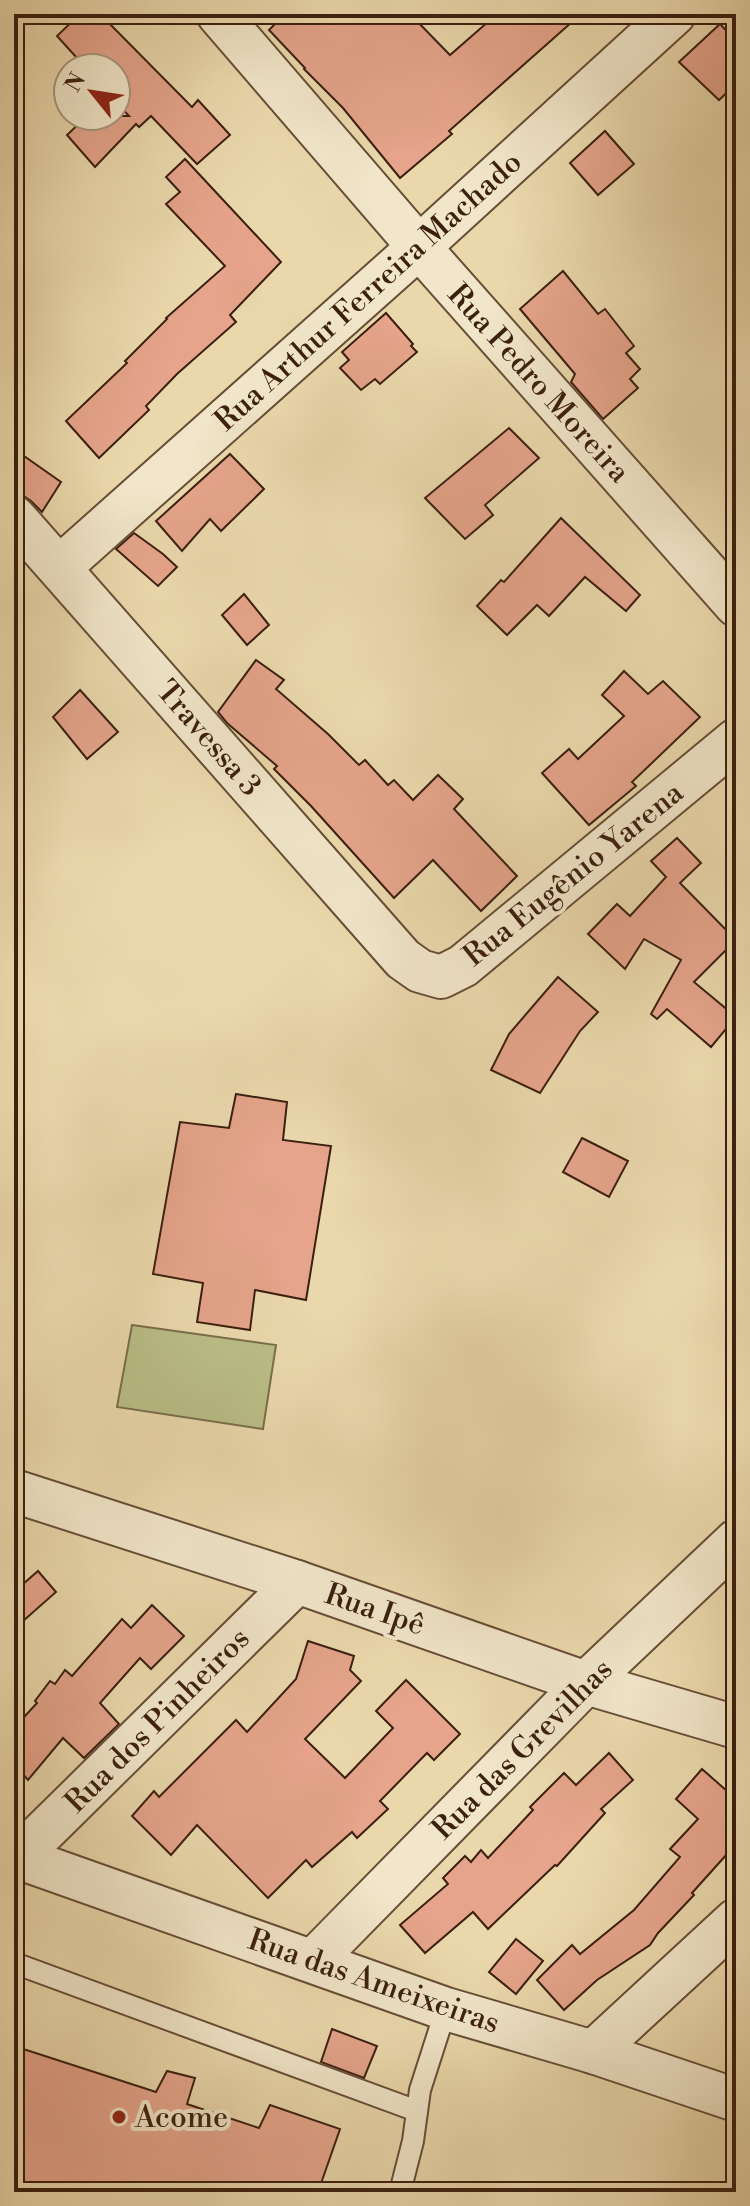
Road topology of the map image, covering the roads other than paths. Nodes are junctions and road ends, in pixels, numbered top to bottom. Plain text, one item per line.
1 (218, 14) edge
2 (674, 14) edge
3 (419, 247) junction
4 (14, 517) edge
5 (60, 567) junction
6 (736, 605) edge
7 (736, 740) edge
8 (403, 959) joint
9 (14, 1491) edge
10 (736, 1541) edge
11 (297, 1582) junction
12 (586, 1683) junction
13 (736, 1727) edge
14 (15, 1859) edge
15 (736, 1920) edge
16 (313, 1961) junction
17 (14, 1963) edge
18 (446, 2009) junction
19 (593, 2052) junction
20 (736, 2100) edge
21 (417, 2111) junction
22 (400, 2192) edge

1 - 3 street, Rua Pedro Moreira
2 - 3 street, Rua Arthur Ferreira Machado
3 - 5 street, Rua Arthur Ferreira Machado
3 - 6 street, Rua Pedro Moreira
4 - 5 street, Travessa 3
5 - 8 street, Travessa 3
7 - 8 street, Rua Eugênio Yarena
9 - 11 street, Rua Ipê
10 - 12 street, Rua das Grevilhas
11 - 12 street, Rua Ipê
11 - 14 street, Rua dos Pinheiros
12 - 13 street, Rua Ipê
12 - 16 street, Rua das Grevilhas
14 - 16 street, Rua das Ameixeiras
15 - 19 street
16 - 18 street, Rua das Ameixeiras
17 - 21 lane
18 - 19 street, Rua das Ameixeiras
18 - 21 lane
19 - 20 street, Rua das Ameixeiras
21 - 22 lane

